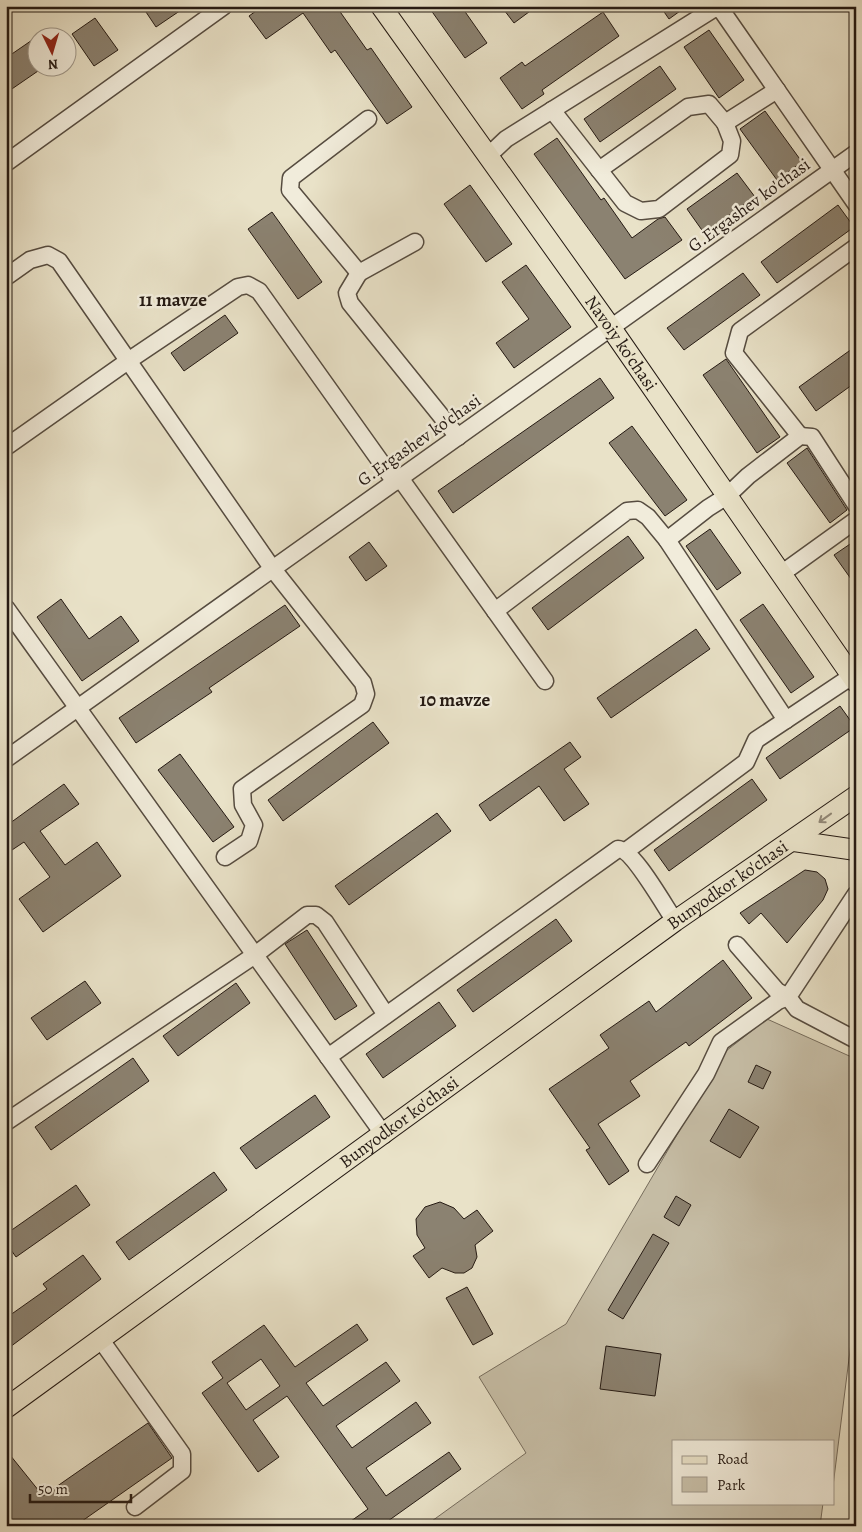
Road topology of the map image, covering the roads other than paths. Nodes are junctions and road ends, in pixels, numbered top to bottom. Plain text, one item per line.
1 (224, 6) edge
2 (381, 6) edge
3 (777, 90) junction
4 (552, 110) junction
5 (368, 119) dead end
6 (725, 123) junction
7 (856, 153) edge
8 (488, 156) junction
9 (6, 163) edge
10 (599, 170) junction
11 (832, 170) junction
12 (856, 204) edge
13 (415, 242) dead end
14 (856, 247) edge
15 (359, 273) junction
16 (6, 277) edge
17 (611, 328) junction
18 (128, 361) junction
19 (800, 436) junction
20 (458, 437) junction
21 (6, 447) edge
22 (397, 480) junction
23 (727, 496) junction
24 (856, 505) edge
25 (856, 520) edge
26 (667, 540) junction
27 (272, 568) junction
28 (781, 574) junction
29 (6, 608) edge
30 (495, 611) junction
31 (854, 679) edge
32 (545, 681) dead end
33 (77, 707) junction
34 (786, 720) junction
35 (6, 759) edge
36 (856, 796) edge
37 (794, 841) junction
38 (856, 850) edge
39 (626, 851) junction
40 (225, 857) dead end
41 (856, 894) edge
42 (675, 921) junction
43 (738, 946) dead end
44 (255, 955) junction
45 (788, 997) junction
46 (386, 1015) junction
47 (856, 1040) edge
48 (328, 1057) junction
49 (6, 1122) edge
50 (384, 1135) junction
51 (647, 1164) dead end
52 (101, 1340) junction
53 (6, 1408) edge
54 (135, 1507) dead end

1 - 9 street
2 - 8 main road, Navoiy ko'chasi
3 - 4 street
3 - 6 street
3 - 11 street
4 - 8 street
4 - 10 street
5 - 15 street
6 - 10 street
6 - 10 street
7 - 11 street, G.Ergashev ko'chasi
8 - 17 main road, Navoiy ko'chasi
11 - 12 street
11 - 17 street, G.Ergashev ko'chasi
13 - 15 street
14 - 19 street
15 - 20 street
16 - 18 street
17 - 20 street, G.Ergashev ko'chasi
17 - 23 main road, Navoiy ko'chasi
18 - 21 street
18 - 22 street
18 - 27 street
19 - 23 street
19 - 24 street
20 - 22 street, G.Ergashev ko'chasi
22 - 27 street, G.Ergashev ko'chasi
22 - 30 street
23 - 26 street
23 - 28 main road, Navoiy ko'chasi
25 - 28 street
26 - 30 street
26 - 34 street
27 - 33 street, G.Ergashev ko'chasi
27 - 40 street
28 - 31 main road, Navoiy ko'chasi
29 - 33 street
30 - 32 street
31 - 34 street
33 - 35 street, G.Ergashev ko'chasi
33 - 44 street
34 - 39 street
36 -> 37 main road, Bunyodkor ko'chasi
37 - 38 main road
37 - 42 main road, Bunyodkor ko'chasi
39 - 42 street
39 - 46 street
41 - 45 street
42 - 50 main road, Bunyodkor ko'chasi
43 - 45 street
44 - 46 street
44 - 48 street
44 - 49 street
45 - 47 street
45 - 51 street
46 - 48 street
48 - 50 street
50 - 52 main road, Bunyodkor ko'chasi
52 - 53 main road, Bunyodkor ko'chasi
52 - 54 street

